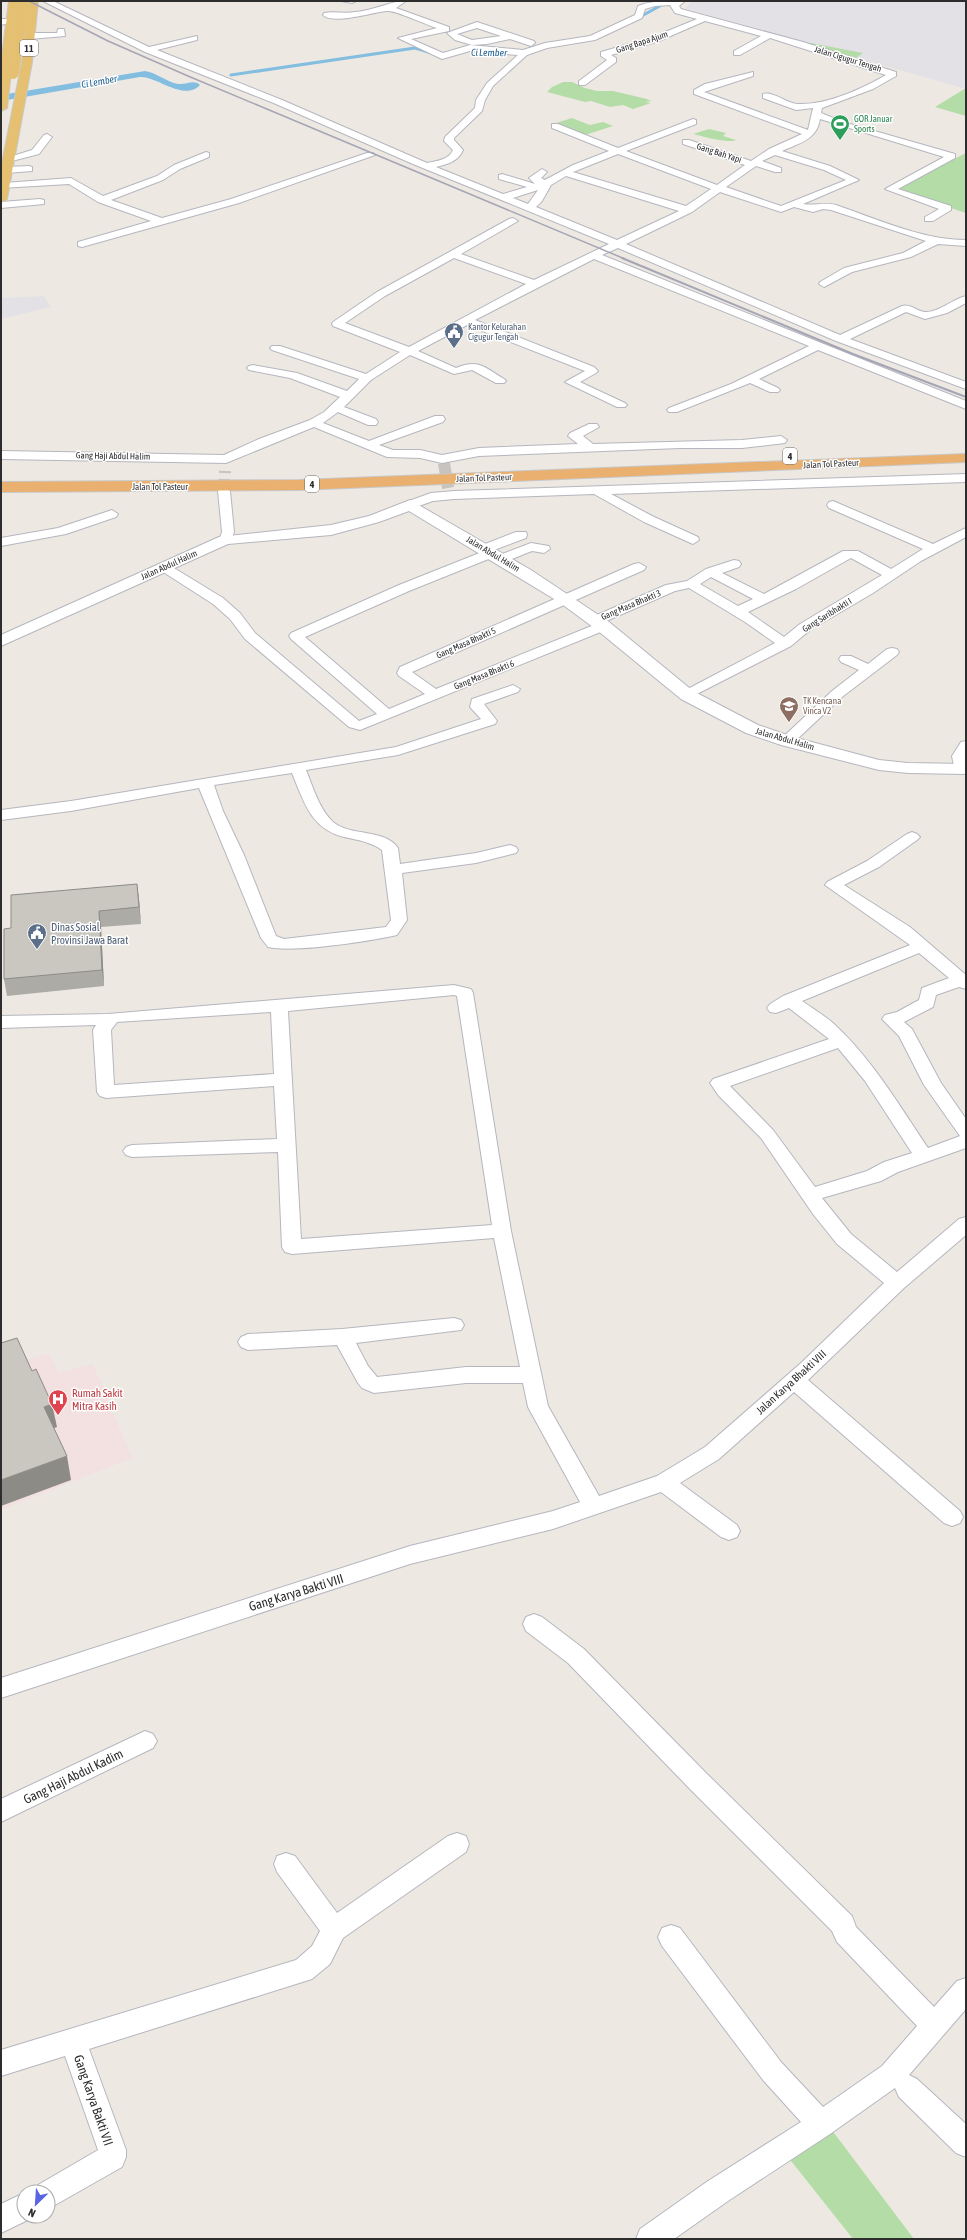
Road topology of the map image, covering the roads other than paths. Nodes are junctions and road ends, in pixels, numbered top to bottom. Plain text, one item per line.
1 (14, 1) edge
2 (23, 1) edge
3 (33, 1) edge
4 (47, 1) edge
5 (346, 1) edge
6 (352, 1) edge
7 (357, 1) edge
8 (402, 1) edge
9 (673, 2) edge
10 (386, 9) junction
11 (327, 15) dead end
12 (706, 18) junction
13 (31, 20) junction
14 (12, 21) junction
15 (1, 22) edge
16 (446, 28) junction
17 (61, 31) dead end
18 (457, 31) junction
19 (30, 36) junction
20 (510, 36) junction
21 (768, 36) junction
22 (194, 38) dead end
23 (531, 43) dead end
24 (148, 50) junction
25 (4, 52) edge
26 (737, 53) dead end
27 (523, 54) junction
28 (750, 74) dead end
29 (582, 83) dead end
30 (5, 90) edge
31 (19, 96) junction
32 (766, 96) dead end
33 (821, 105) junction
34 (817, 115) junction
35 (693, 122) dead end
36 (555, 126) dead end
37 (810, 134) junction
38 (47, 137) dead end
39 (686, 142) dead end
40 (618, 150) junction
41 (772, 151) junction
42 (206, 155) dead end
43 (370, 155) dead end
44 (754, 163) junction
45 (7, 164) junction
46 (427, 166) junction
47 (29, 169) dead end
48 (778, 170) dead end
49 (542, 172) dead end
50 (566, 173) junction
51 (502, 178) dead end
52 (4, 186) junction
53 (536, 187) junction
54 (717, 189) junction
55 (503, 197) junction
56 (1, 199) edge
57 (102, 200) junction
58 (40, 202) dead end
59 (1, 205) edge
60 (794, 205) junction
61 (529, 208) junction
62 (688, 210) junction
63 (929, 219) dead end
64 (513, 221) dead end
65 (162, 222) junction
66 (950, 232) dead end
67 (932, 240) junction
68 (966, 243) edge
69 (82, 244) dead end
70 (617, 244) junction
71 (452, 254) junction
72 (592, 255) junction
73 (534, 284) junction
74 (824, 284) dead end
75 (966, 299) edge
76 (465, 320) junction
77 (840, 339) junction
78 (817, 346) junction
79 (276, 348) dead end
80 (409, 351) junction
81 (253, 368) dead end
82 (367, 378) junction
83 (750, 379) junction
84 (500, 381) dead end
85 (963, 382) edge
86 (774, 390) dead end
87 (349, 396) junction
88 (621, 404) dead end
89 (966, 405) edge
90 (336, 408) junction
91 (673, 410) dead end
92 (438, 419) dead end
93 (372, 422) dead end
94 (314, 423) junction
95 (593, 427) dead end
96 (781, 440) dead end
97 (368, 445) junction
98 (590, 447) junction
99 (966, 448) edge
100 (1, 455) edge
101 (966, 458) edge
102 (616, 468) junction
103 (966, 478) edge
104 (5, 482) edge
105 (596, 490) junction
106 (224, 491) tunnel mouth
107 (410, 505) junction
108 (833, 505) dead end
109 (112, 514) dead end
110 (966, 532) edge
111 (520, 535) dead end
112 (225, 540) junction
113 (693, 540) dead end
114 (1, 542) edge
115 (544, 549) dead end
116 (933, 549) junction
117 (493, 554) junction
118 (734, 564) dead end
119 (640, 567) dead end
120 (164, 568) junction
121 (711, 572) junction
122 (891, 574) junction
123 (691, 584) junction
124 (565, 599) junction
125 (763, 599) junction
126 (739, 611) junction
127 (599, 624) junction
128 (1, 641) edge
129 (786, 643) junction
130 (892, 652) dead end
131 (846, 659) dead end
132 (870, 670) junction
133 (513, 689) dead end
134 (435, 695) junction
135 (687, 695) junction
136 (388, 715) junction
137 (787, 741) junction
138 (966, 745) edge
139 (297, 767) junction
140 (963, 768) edge
141 (205, 782) junction
142 (1, 815) edge
143 (912, 837) dead end
144 (510, 850) dead end
145 (393, 870) junction
146 (922, 946) junction
147 (963, 982) edge
148 (279, 1006) junction
149 (108, 1019) junction
150 (1, 1022) edge
151 (841, 1041) junction
152 (284, 1079) junction
153 (966, 1132) edge
154 (966, 1141) edge
155 (285, 1145) junction
156 (132, 1150) dead end
157 (924, 1156) junction
158 (811, 1195) junction
159 (966, 1224) edge
160 (502, 1231) junction
161 (897, 1283) junction
162 (454, 1325) dead end
163 (342, 1337) junction
164 (248, 1342) dead end
165 (532, 1375) junction
166 (794, 1380) junction
167 (664, 1482) junction
168 (594, 1507) junction
169 (952, 1517) dead end
170 (729, 1531) dead end
171 (534, 1624) dead end
172 (1, 1688) edge
173 (145, 1741) dead end
174 (1, 1811) edge
175 (457, 1844) dead end
176 (286, 1864) dead end
177 (334, 1930) junction
178 (671, 1938) dead end
179 (966, 1990) edge
180 (935, 2026) junction
181 (73, 2042) junction
182 (1, 2063) edge
183 (908, 2088) dead end
184 (821, 2125) junction
185 (966, 2143) edge
186 (56, 2190) edge
187 (16, 2211) edge
188 (1, 2219) edge
189 (653, 2238) edge

1 - 14 highway, 11
2 - 30 highway, 11, bridge
3 - 13 highway, 11
4 - 24 street
5 - 6 street
7 - 10 street
8 - 10 street
9 - 12 street, Jalan Cigugur Tengah
9 - 27 street
10 - 11 street
10 - 16 street
12 - 21 street, Jalan Cigugur Tengah
12 - 29 street, Gang Bapa Ajum
13 - 14 highway
13 - 19 highway, 11
14 - 15 street
14 - 25 highway, 11
16 - 18 street
16 - 27 street
17 - 19 street
18 - 20 street
18 - 20 street
19 - 31 highway, 11
20 - 23 street
21 - 26 street
21 - 33 street, Jalan Cigugur Tengah
22 - 24 street
24 - 46 street
25 - 30 highway, 11
27 - 46 street
28 - 37 street
30 - 31 highway
31 - 45 highway, 11
32 - 33 street
33 - 34 street
34 - 37 street
34 - 63 street
35 - 40 street
36 - 40 street
37 - 41 street
38 - 45 street
39 - 44 street, Gang Bah Yapi
40 - 50 street
40 - 54 street
41 - 44 street
41 - 60 street
42 - 57 street
43 - 65 street
44 - 48 street, Gang Bah Yapi
44 - 54 street
45 - 47 street
45 - 52 highway, 11
46 - 55 street
49 - 53 street
50 - 61 street
50 - 62 street
51 - 53 street
52 - 56 highway, 11
52 - 57 street
53 - 55 street
54 - 60 street
54 - 62 street
55 - 61 street
57 - 65 street
58 - 59 street
60 - 67 street
61 - 70 street
62 - 70 street
64 - 71 street
65 - 69 street
66 - 67 street
67 - 68 street
67 - 74 street
70 - 72 street
70 - 77 street
71 - 73 street
71 - 80 street
72 - 73 street
72 - 78 street
73 - 76 street
75 - 77 street
76 - 80 street
76 - 88 street
77 - 85 street
78 - 83 street
78 - 89 street
79 - 82 street
80 - 82 street
80 - 84 street
81 - 87 street
82 - 87 street
83 - 86 street
83 - 91 street
87 - 90 street
90 - 93 street
90 - 94 street
92 - 97 street
94 - 97 street
94 - 100 street, Gang Haji Abdul Halim
95 - 98 street
96 - 98 street
97 - 98 street
99 - 102 highway, Jalan Tol Pasteur / 4
101 - 102 highway, Jalan Tol Pasteur / 4
102 - 104 highway, Jalan Tol Pasteur / 4
103 - 105 street
105 - 107 street
105 - 113 street
106 - 112 street
107 - 112 street, Jalan Abdul Halim
107 - 117 street, Jalan Abdul Halim
108 - 116 street
109 - 114 street
110 - 116 street, Gang Saribhakti I
111 - 117 street
112 - 120 street, Jalan Abdul Halim
115 - 117 street
116 - 122 street, Gang Saribhakti I
117 - 124 street, Jalan Abdul Halim
117 - 136 street
118 - 121 street, Gang Masa Bhakti 3
119 - 124 street
120 - 128 street, Jalan Abdul Halim
120 - 136 street, Gang Masa Bhakti 6
121 - 123 street, Gang Masa Bhakti 3
121 - 125 street
122 - 125 street
122 - 129 street, Gang Saribhakti I
123 - 126 street
123 - 127 street, Gang Masa Bhakti 3
124 - 127 street, Jalan Abdul Halim
124 - 134 street, Gang Masa Bhakti 5
125 - 126 street
126 - 129 street
127 - 134 street, Gang Masa Bhakti 6
127 - 135 street, Jalan Abdul Halim
129 - 135 street, Gang Saribhakti I
130 - 132 street
131 - 132 street
132 - 137 street
133 - 139 street
134 - 136 street, Gang Masa Bhakti 6
135 - 137 street, Jalan Abdul Halim
137 - 140 street, Jalan Abdul Halim
138 - 140 street
139 - 141 street
139 - 145 street
141 - 142 street
141 - 145 street
143 - 146 street
144 - 145 street
146 - 147 street
146 - 151 street
147 - 153 street
148 - 149 street
148 - 152 street
148 - 160 street
149 - 150 street
149 - 152 street
151 - 157 street
151 - 158 street
152 - 155 street
154 - 157 street
155 - 156 street
155 - 160 street
157 - 158 street
158 - 161 street
159 - 161 street, Jalan Karya Bhakti VIII
160 - 165 street
161 - 166 street, Jalan Karya Bhakti VIII
162 - 163 street
163 - 164 street
163 - 165 street
165 - 168 street
166 - 167 street, Jalan Karya Bhakti VIII
166 - 169 street
167 - 168 street, Jalan Karya Bhakti VIII
167 - 170 street
168 - 172 street, Gang Karya Bakti VIII
171 - 180 street
173 - 174 street, Gang Haji Abdul Kadim
175 - 177 street
176 - 177 street
177 - 181 street
178 - 184 street
179 - 180 street
180 - 184 street
181 - 182 street
181 - 186 street, Gang Karya Bakti VII
183 - 185 street
184 - 189 street
187 - 188 street

